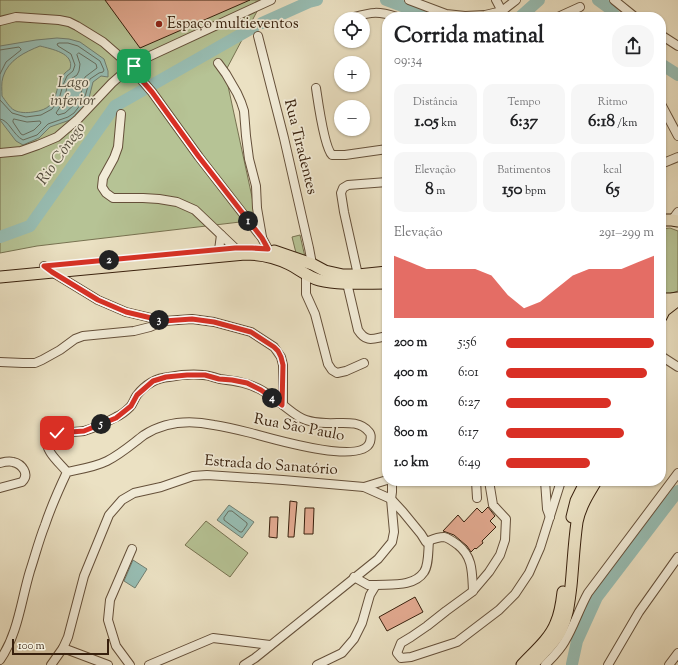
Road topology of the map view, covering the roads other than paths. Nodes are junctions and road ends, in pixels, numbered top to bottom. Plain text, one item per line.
1 (271, 0) edge
2 (408, 0) edge
3 (496, 0) edge
4 (516, 0) edge
5 (614, 0) edge
6 (580, 7) dead end
7 (441, 12) edge
8 (502, 12) edge
9 (505, 12) edge
10 (569, 12) edge
11 (629, 12) edge
12 (370, 13) edge
13 (382, 13) edge
14 (0, 21) edge
15 (258, 36) dead end
16 (666, 38) edge
17 (678, 46) edge
18 (218, 62) dead end
19 (133, 70) junction
20 (316, 88) dead end
21 (666, 113) edge
22 (121, 114) dead end
23 (678, 136) edge
24 (382, 150) edge
25 (0, 153) edge
26 (678, 157) edge
27 (666, 162) edge
28 (382, 182) edge
29 (221, 235) junction
30 (262, 238) junction
31 (235, 248) junction
32 (268, 249) junction
33 (220, 250) junction
34 (312, 264) junction
35 (48, 269) junction
36 (0, 271) edge
37 (382, 273) edge
38 (306, 274) junction
39 (358, 275) junction
40 (0, 278) edge
41 (348, 283) junction
42 (382, 283) edge
43 (666, 299) edge
44 (678, 299) edge
45 (666, 309) edge
46 (164, 321) junction
47 (382, 337) edge
48 (666, 359) edge
49 (0, 362) edge
50 (364, 363) dead end
51 (678, 367) edge
52 (282, 405) junction
53 (0, 463) edge
54 (67, 472) junction
55 (678, 473) edge
56 (382, 482) edge
57 (392, 486) edge
58 (476, 486) edge
59 (490, 486) edge
60 (546, 486) edge
61 (560, 486) edge
62 (584, 486) edge
63 (593, 486) edge
64 (364, 487) junction
65 (0, 488) edge
66 (476, 498) dead end
67 (391, 499) junction
68 (550, 518) junction
69 (429, 541) junction
70 (132, 549) dead end
71 (678, 557) edge
72 (354, 577) junction
73 (376, 585) junction
74 (473, 591) junction
75 (270, 645) junction
76 (63, 648) junction
77 (678, 653) edge
78 (0, 660) edge
79 (51, 665) edge
80 (108, 665) edge
81 (130, 665) edge
82 (149, 665) edge
83 (244, 665) edge
84 (317, 665) edge
85 (522, 665) edge
86 (532, 665) edge
87 (545, 665) edge
88 (608, 665) edge
89 (669, 665) edge

1 - 19 street
2 - 7 street
3 - 8 street
4 - 9 street
5 - 11 street
6 - 10 street
12 - 13 street
14 - 19 street
15 - 34 street, Rua Tiradentes
16 - 17 street
18 - 30 street
19 - 25 street
19 - 30 street
20 - 24 street
21 - 23 street
22 - 29 street
26 - 27 street
28 - 39 street
29 - 31 street
29 - 33 street
30 - 32 street
31 - 32 main road
31 - 33 main road
32 - 34 main road
33 - 35 main road
34 - 39 main road
35 - 36 main road
35 - 38 main road
35 - 40 main road
35 - 46 street, Rua São Paulo
37 - 39 main road
38 - 41 main road
38 - 50 street
41 - 42 main road
41 - 47 street
43 - 44 main road
44 - 45 main road
46 - 49 street
46 - 52 street, Rua São Paulo
48 - 51 street
52 - 54 street
52 - 54 street, Rua São Paulo
53 - 65 street
54 - 78 street
55 - 87 street
56 - 64 street, Estrada do Sanatório
57 - 67 street
58 - 66 street
59 - 74 street
60 - 68 street
61 - 68 street
62 - 85 main road
63 - 86 main road
64 - 67 street, Estrada do Sanatório
64 - 76 street, Estrada do Sanatório
67 - 69 street, Estrada do Sanatório
67 - 72 street
68 - 74 street
69 - 73 street
69 - 74 street
70 - 81 street
71 - 88 street
72 - 73 street
72 - 75 street
73 - 84 street
75 - 82 street
75 - 83 street
76 - 79 street, Estrada do Sanatório
76 - 80 street
77 - 89 street

